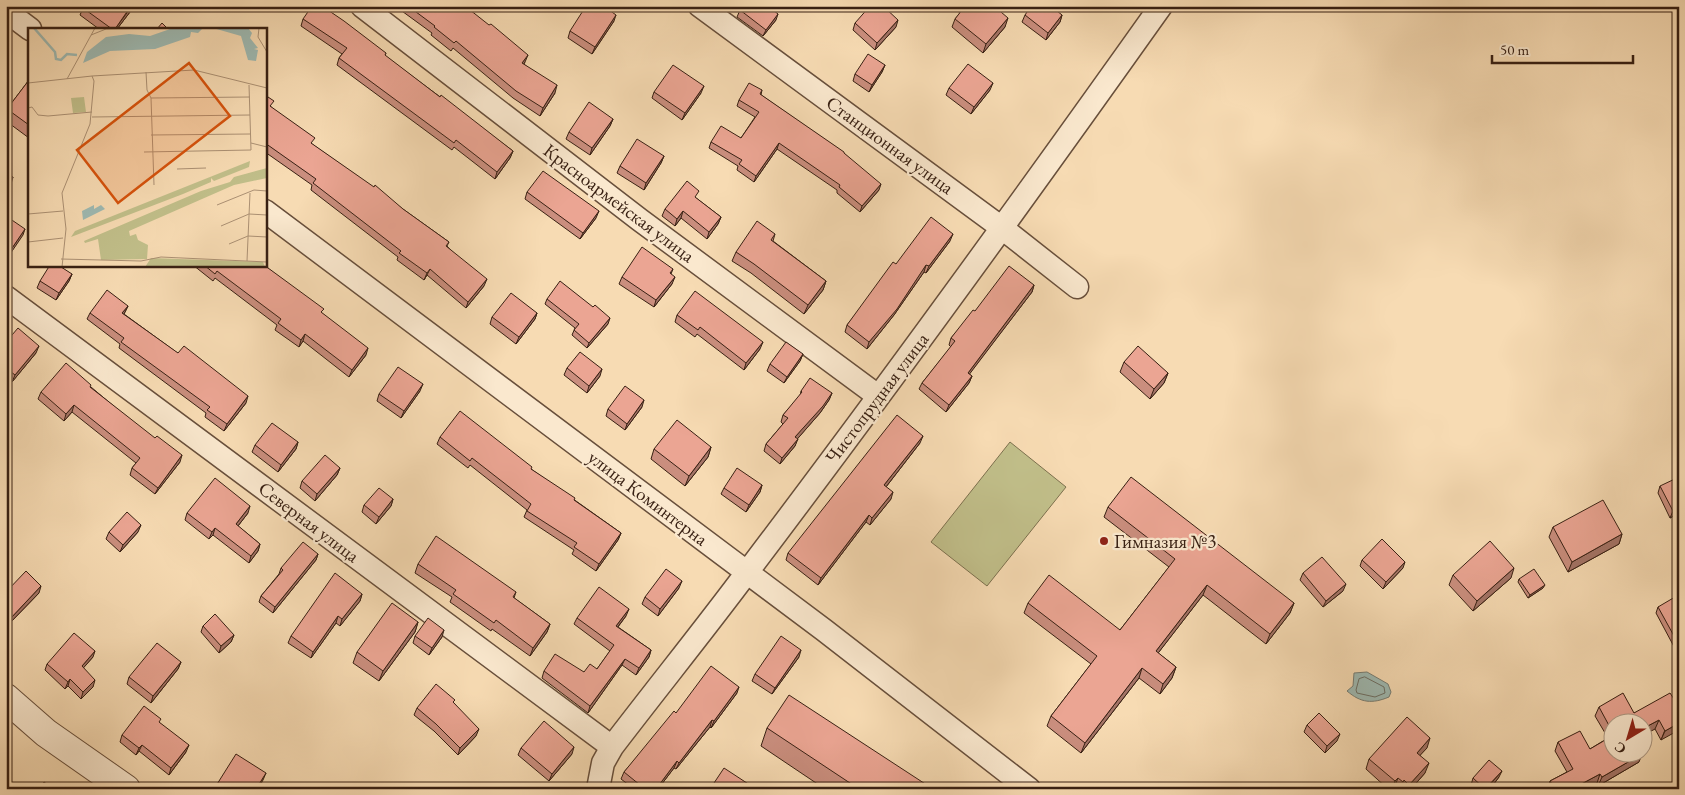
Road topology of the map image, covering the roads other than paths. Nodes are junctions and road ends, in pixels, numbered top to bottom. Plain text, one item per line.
1 (362, 6) edge
2 (700, 6) edge
3 (1161, 6) edge
4 (6, 11) edge
5 (29, 28) edge
6 (266, 211) edge
7 (1002, 228) junction
8 (1077, 287) dead end
9 (6, 297) edge
10 (878, 396) junction
11 (747, 572) junction
12 (6, 698) edge
13 (612, 747) junction
14 (126, 789) edge
15 (598, 789) edge
16 (1029, 789) edge

1 - 10 street, Красноармейская улица
2 - 7 street, Станционная улица
3 - 7 street, Чистопрудная улица
4 - 5 street
6 - 11 street, улица Коминтерна
7 - 8 street, Станционная улица
7 - 10 street, Чистопрудная улица
9 - 13 street, Северная улица
10 - 11 street, Чистопрудная улица
11 - 13 street, Чистопрудная улица
11 - 16 street, улица Коминтерна
12 - 14 street
13 - 15 street, Чистопрудная улица

